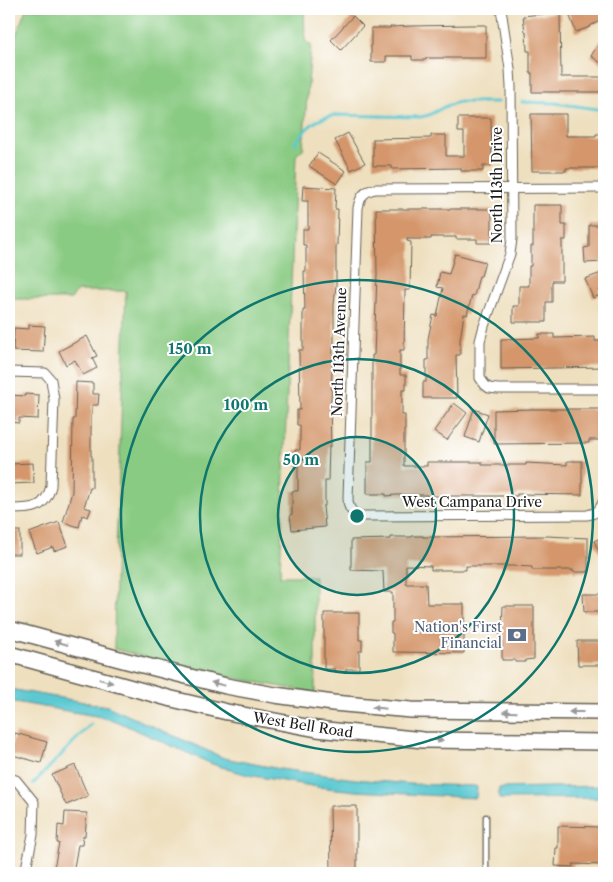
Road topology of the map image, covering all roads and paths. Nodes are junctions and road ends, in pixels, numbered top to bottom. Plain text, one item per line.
1 (501, 9) edge
2 (511, 188) junction
3 (604, 188) edge
4 (9, 372) edge
5 (604, 388) edge
6 (604, 500) edge
7 (9, 509) edge
8 (351, 511) joint
9 (9, 629) edge
10 (9, 654) edge
11 (604, 712) edge
12 (604, 742) edge
13 (9, 778) edge
14 (486, 817) dead end
15 (25, 873) edge
16 (486, 873) edge

1 - 2 street, North 113th Drive
2 - 3 street
2 - 5 street, North 113th Drive
2 - 8 street, North 113th Avenue
4 - 7 street
6 - 8 street, West Campana Drive
11 -> 9 main road, West Bell Road
10 -> 12 main road, West Bell Road
13 - 15 street
14 - 16 lane

